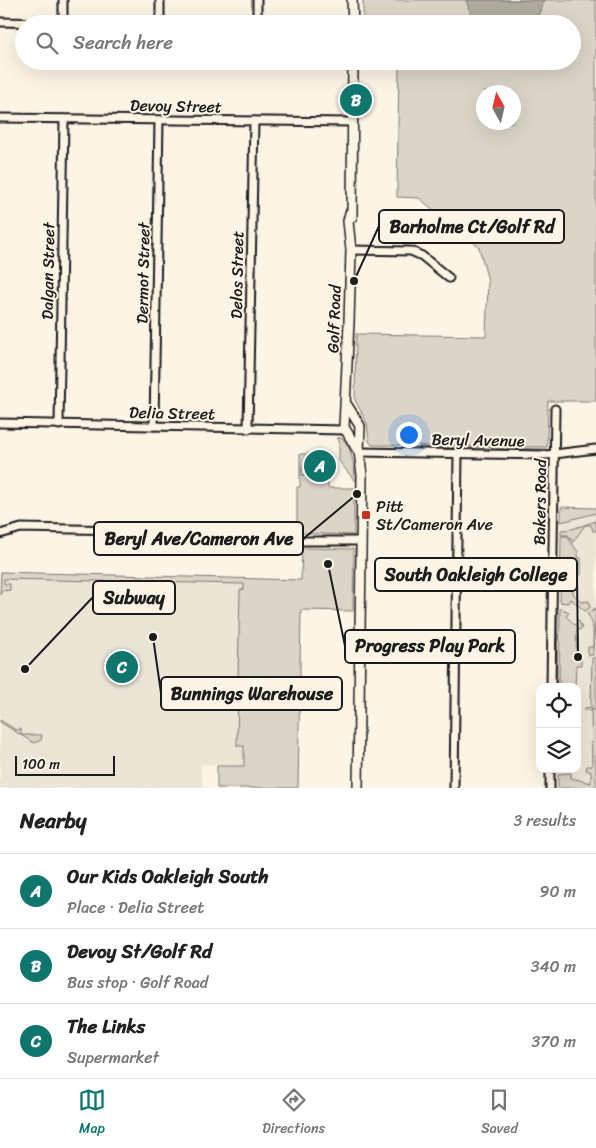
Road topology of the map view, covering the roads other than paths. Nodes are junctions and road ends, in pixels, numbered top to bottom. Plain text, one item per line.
1 (63, 0) edge
2 (160, 0) edge
3 (257, 0) edge
4 (352, 0) edge
5 (356, 0) edge
6 (63, 15) edge
7 (160, 15) edge
8 (257, 15) edge
9 (353, 15) edge
10 (356, 15) edge
11 (0, 22) edge
12 (15, 22) edge
13 (352, 70) edge
14 (0, 118) edge
15 (64, 119) junction
16 (159, 120) junction
17 (254, 121) junction
18 (351, 122) junction
19 (351, 250) junction
20 (449, 278) dead end
21 (347, 404) junction
22 (555, 409) dead end
23 (357, 422) junction
24 (0, 424) edge
25 (59, 425) junction
26 (154, 426) junction
27 (248, 428) junction
28 (346, 430) junction
29 (359, 433) junction
30 (596, 449) edge
31 (359, 452) junction
32 (458, 453) junction
33 (554, 453) junction
34 (0, 534) edge
35 (361, 541) junction
36 (551, 683) edge
37 (550, 773) edge
38 (358, 788) edge
39 (454, 788) edge
40 (550, 788) edge

1 - 6 street
2 - 7 street
3 - 8 street
4 - 9 street
5 - 10 street
11 - 12 street
13 - 18 street, Golf Road
14 - 15 street, Devoy Street
15 - 16 street, Devoy Street
15 - 25 street, Dalgan Street
16 - 17 street, Devoy Street
16 - 26 street, Dermot Street
17 - 18 street, Devoy Street
17 - 27 street, Delos Street
18 - 19 street, Golf Road
19 - 20 street
19 - 21 street, Golf Road
21 - 23 street
21 - 28 street, Golf Road
22 - 33 street, Bakers Road
23 - 28 street
23 - 29 street
24 - 25 street, Delia Street
25 - 26 street, Delia Street
26 - 27 street, Delia Street
27 - 28 street, Delia Street
28 - 29 street
28 - 31 street
29 - 31 street
30 - 33 street, Beryl Avenue
31 - 32 street, Beryl Avenue
31 - 35 street
32 - 33 street, Beryl Avenue
32 - 39 street
33 - 36 street, Bakers Road
34 - 35 street
35 - 38 street
37 - 40 street

